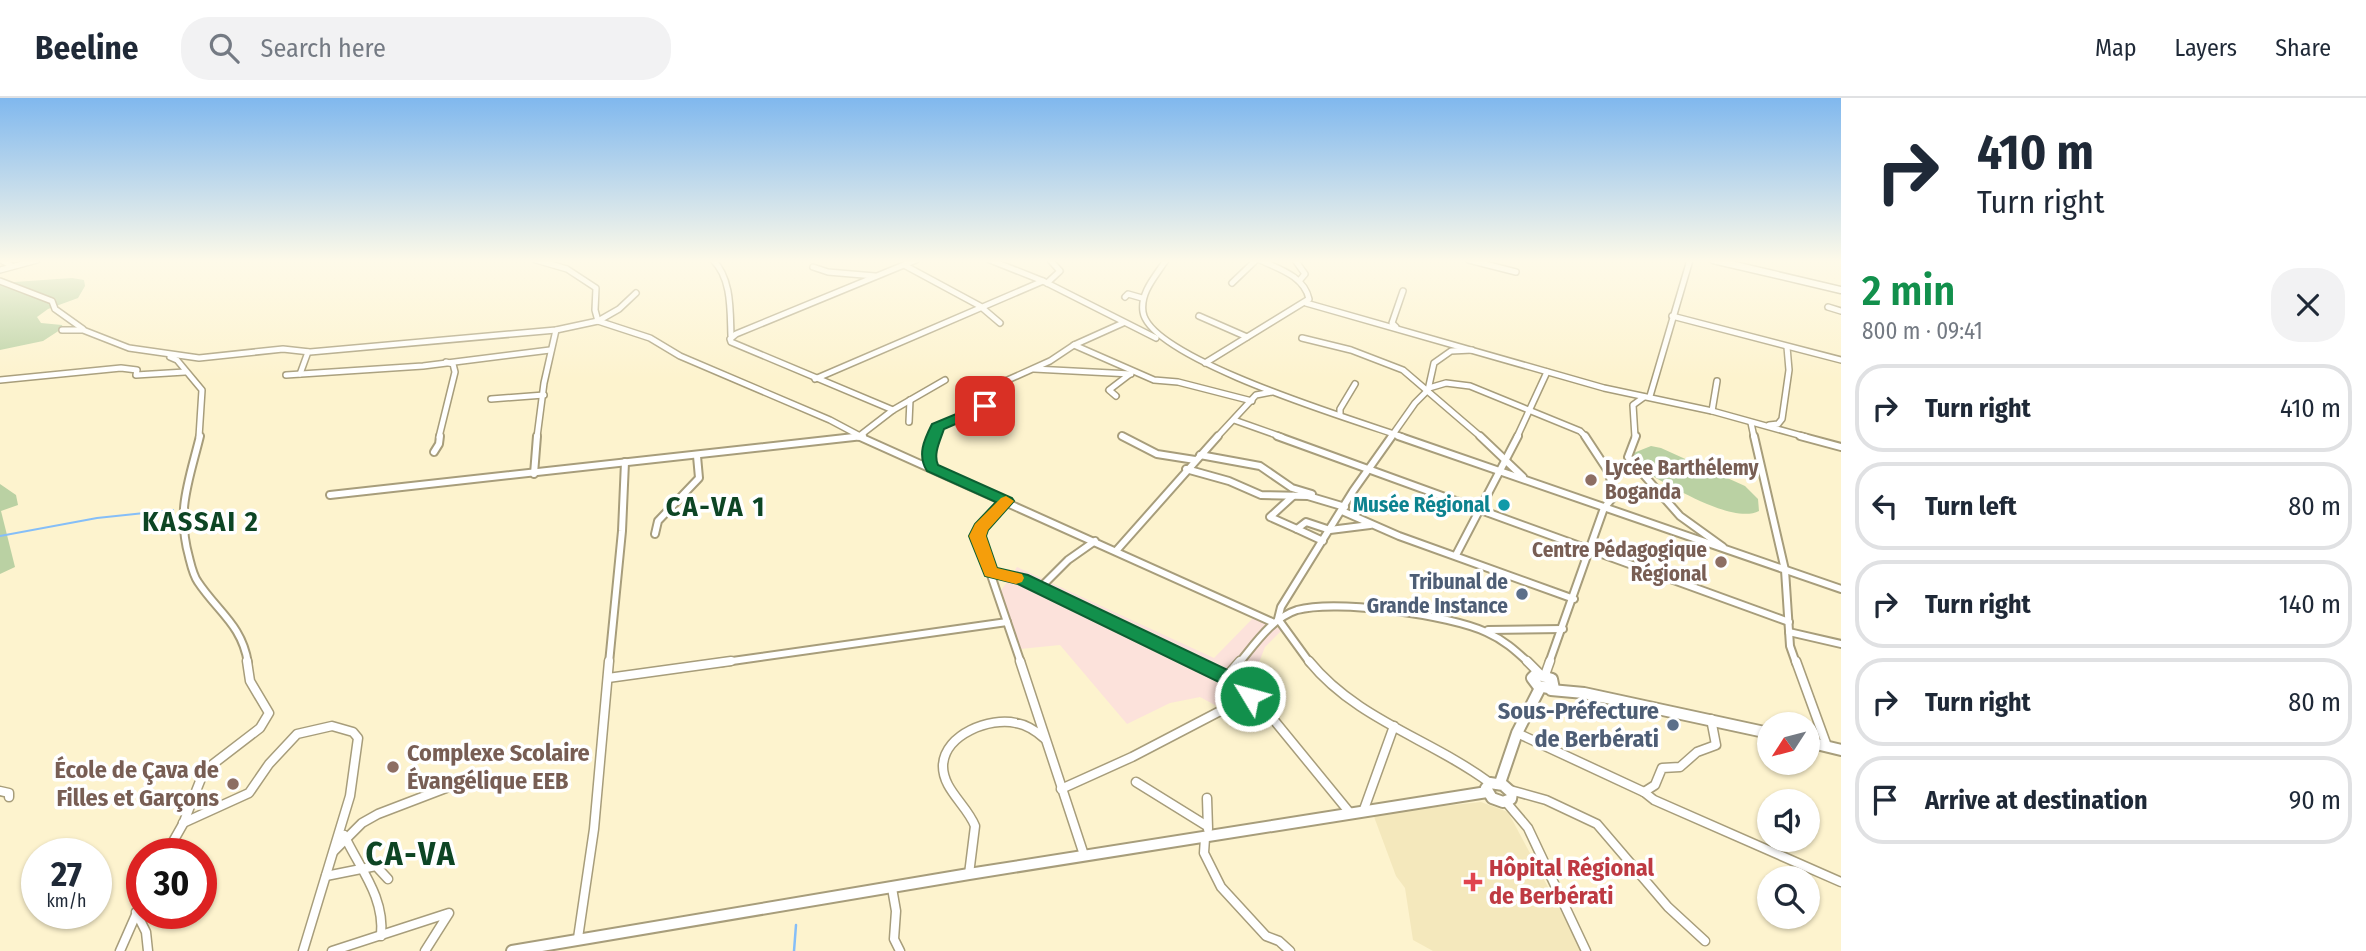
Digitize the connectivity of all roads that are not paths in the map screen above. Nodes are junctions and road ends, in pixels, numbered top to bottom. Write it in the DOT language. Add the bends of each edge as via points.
graph roads {
  1 [pos="49,300"];
  2 [pos="595,300"];
  3 [pos="629,300"];
  4 [pos="730,300"];
  5 [pos="818,300"];
  6 [pos="968,300"];
  7 [pos="996,300"];
  8 [pos="1079,300"];
  9 [pos="1142,300"];
  10 [pos="1307,300"];
  11 [pos="1400,300"];
  12 [pos="1677,300"];
  13 [pos="1306,303"];
  14 [pos="979,306"];
  15 [pos="1828,307"];
  16 [pos="1841,311"];
  17 [pos="1199,316"];
  18 [pos="1672,316"];
  19 [pos="598,321"];
  20 [pos="1000,323"];
  21 [pos="1123,323"];
  22 [pos="62,330"];
  23 [pos="83,330"];
  24 [pos="556,330"];
  25 [pos="1401,330"];
  26 [pos="731,336"];
  27 [pos="1247,337"];
  28 [pos="1302,338"];
  29 [pos="1168,343"];
  30 [pos="1074,345"];
  31 [pos="1787,347"];
  32 [pos="550,350"];
  33 [pos="1472,350"];
  34 [pos="308,352"];
  35 [pos="160,353"];
  36 [pos="1841,360"];
  37 [pos="446,362"];
  38 [pos="1205,363"];
  39 [pos="1032,369"];
  40 [pos="185,372"];
  41 [pos="1547,372"];
  42 [pos="1131,373"];
  43 [pos="299,374"];
  44 [pos="286,375"];
  45 [pos="815,379"];
  46 [pos="0,380"];
  47 [pos="945,380"];
  48 [pos="1717,381"];
  49 [pos="1249,384"];
  50 [pos="1355,384"];
  51 [pos="1429,389"];
  52 [pos="1272,392"];
  53 [pos="544,395"];
  54 [pos="1116,396"];
  55 [pos="1647,396"];
  56 [pos="1254,398"];
  57 [pos="491,399"];
  58 [pos="910,400"];
  59 [pos="1531,409"];
  60 [pos="893,411"];
  61 [pos="1712,411"];
  62 [pos="1340,414"];
  63 [pos="1234,420"];
  64 [pos="909,422"];
  65 [pos="1751,422"];
  66 [pos="1763,425"];
  67 [pos="1394,433"];
  68 [pos="1122,436"];
  69 [pos="861,437"];
  70 [pos="1841,447"];
  71 [pos="434,452"];
  72 [pos="697,456"];
  73 [pos="1198,458"];
  74 [pos="1182,461"];
  75 [pos="1504,461"];
  76 [pos="625,462"];
  77 [pos="932,468"];
  78 [pos="1187,468"];
  79 [pos="1369,469"];
  80 [pos="1499,471"];
  81 [pos="534,474"];
  82 [pos="1529,481"];
  83 [pos="330,495"];
  84 [pos="1293,496"];
  85 [pos="1328,500"];
  86 [pos="1006,501"];
  87 [pos="1604,508"];
  88 [pos="1343,509"];
  89 [pos="1480,509"];
  90 [pos="1372,524"];
  91 [pos="1297,529"];
  92 [pos="1330,530"];
  93 [pos="655,534"];
  94 [pos="1095,541"];
  95 [pos="1323,541"];
  96 [pos="1590,550"];
  97 [pos="1116,551"];
  98 [pos="1730,552"];
  99 [pos="1456,555"];
  100 [pos="1785,570"];
  101 [pos="991,572"];
  102 [pos="1040,588"];
  103 [pos="1841,589"];
  104 [pos="1574,599"];
  105 [pos="1275,621"];
  106 [pos="1007,622"];
  107 [pos="1789,622"];
  108 [pos="1563,629"];
  109 [pos="1483,630"];
  110 [pos="1789,632"];
  111 [pos="1841,644"];
  112 [pos="1226,677"];
  113 [pos="608,678"];
  114 [pos="1546,681"];
  115 [pos="1250,696"];
  116 [pos="1711,719"];
  117 [pos="1394,726"];
  118 [pos="1757,730"];
  119 [pos="1517,733"];
  120 [pos="1047,740"];
  121 [pos="1820,745"];
  122 [pos="1827,747"];
  123 [pos="1841,750"];
  124 [pos="1136,782"];
  125 [pos="1493,786"];
  126 [pos="446,788"];
  127 [pos="1061,789"];
  128 [pos="0,790"];
  129 [pos="1510,790"];
  130 [pos="1644,792"];
  131 [pos="9,797"];
  132 [pos="1207,798"];
  133 [pos="1507,802"];
  134 [pos="1363,811"];
  135 [pos="1350,813"];
  136 [pos="183,823"];
  137 [pos="341,826"];
  138 [pos="1208,834"];
  139 [pos="175,838"];
  140 [pos="345,838"];
  141 [pos="333,852"];
  142 [pos="1084,855"];
  143 [pos="363,868"];
  144 [pos="969,874"];
  145 [pos="326,876"];
  146 [pos="388,879"];
  147 [pos="1841,882"];
  148 [pos="892,888"];
  149 [pos="129,929"];
  150 [pos="144,929"];
  151 [pos="381,936"];
  152 [pos="578,938"];
  153 [pos="1705,942"];
  154 [pos="120,951"];
  155 [pos="148,951"];
  156 [pos="303,951"];
  157 [pos="332,951"];
  158 [pos="425,951"];
  159 [pos="512,951"];
  160 [pos="900,951"];
  161 [pos="1290,951"];
  162 [pos="1586,951"];
  1 -- 23 [label="street"];
  2 -- 19 [label="street"];
  3 -- 19 [label="street"];
  4 -- 26 [label="street"];
  5 -- 26 [label="street"];
  6 -- 14 [label="street"];
  7 -- 14 [label="street"];
  8 -- 21 [label="street"];
  9 -- 29 [label="street" via="1143,315"];
  10 -- 13 [label="street"];
  11 -- 25 [label="street" via="1392,323"];
  12 -- 18 [label="street"];
  13 -- 25 [label="street"];
  13 -- 27 [label="street"];
  14 -- 20 [label="street"];
  14 -- 45 [label="street"];
  15 -- 16 [label="street"];
  17 -- 27 [label="street"];
  18 -- 31 [label="street"];
  18 -- 55 [label="street"];
  19 -- 24 [label="street"];
  19 -- 69 [label="street" via="650,338 680,356"];
  21 -- 29 [label="street"];
  21 -- 30 [label="street"];
  22 -- 23 [label="street"];
  23 -- 35 [label="street" via="119,345"];
  24 -- 32 [label="street"];
  24 -- 34 [label="street"];
  25 -- 33 [label="street"];
  26 -- 45 [label="street" via="731,342"];
  27 -- 38 [label="street"];
  28 -- 51 [label="street" via="1391,365"];
  29 -- 38 [label="street"];
  30 -- 39 [label="street"];
  30 -- 42 [label="street"];
  31 -- 36 [label="street"];
  31 -- 66 [label="street" via="1790,369 1782,419 1778,424"];
  32 -- 37 [label="street"];
  32 -- 53 [label="street"];
  33 -- 41 [label="street"];
  33 -- 51 [label="street" via="1454,350 1439,357 1432,367"];
  34 -- 35 [label="street" via="283,349 216,358"];
  34 -- 43 [label="street"];
  35 -- 40 [label="street" via="177,360"];
  37 -- 43 [label="street"];
  37 -- 71 [label="street" via="453,364 455,372"];
  38 -- 49 [label="street"];
  39 -- 42 [label="street"];
  39 -- 77 [label="street" via="1002,383 997,397 985,406 937,427 929,449"];
  40 -- 46 [label="street" via="141,375 121,368"];
  40 -- 136 [label="street" via="202,390 203,402 201,430 184,492 182,529 196,580 242,636 250,681 270,713 248,737 208,766"];
  41 -- 55 [label="street"];
  41 -- 59 [label="street"];
  42 -- 54 [label="street" via="1109,390"];
  42 -- 56 [label="street"];
  43 -- 44 [label="street"];
  45 -- 60 [label="street"];
  47 -- 58 [label="street"];
  48 -- 61 [label="street"];
  49 -- 52 [label="street"];
  49 -- 56 [label="street"];
  50 -- 62 [label="street"];
  51 -- 59 [label="street" via="1438,384 1462,384"];
  51 -- 67 [label="street"];
  51 -- 75 [label="street"];
  52 -- 56 [label="street"];
  52 -- 62 [label="street"];
  53 -- 57 [label="street"];
  53 -- 81 [label="street"];
  55 -- 61 [label="street"];
  55 -- 98 [label="street" via="1633,405 1636,437 1628,457 1632,465 1680,516"];
  56 -- 63 [label="street"];
  58 -- 60 [label="street"];
  58 -- 64 [label="street"];
  59 -- 75 [label="street"];
  59 -- 87 [label="street" via="1585,435 1616,490"];
  60 -- 69 [label="street"];
  61 -- 65 [label="street"];
  62 -- 67 [label="street"];
  63 -- 73 [label="street"];
  63 -- 79 [label="street"];
  65 -- 66 [label="street"];
  65 -- 100 [label="street"];
  66 -- 70 [label="street"];
  67 -- 79 [label="street"];
  67 -- 80 [label="street"];
  68 -- 74 [label="street"];
  69 -- 72 [label="street"];
  69 -- 77 [label="street"];
  72 -- 76 [label="street"];
  72 -- 93 [label="street" via="698,478 658,521"];
  73 -- 74 [label="street"];
  73 -- 78 [label="street"];
  73 -- 85 [label="street" via="1260,466 1292,488"];
  74 -- 78 [label="street"];
  75 -- 80 [label="street"];
  75 -- 82 [label="street"];
  76 -- 81 [label="street"];
  76 -- 113 [label="street"];
  77 -- 86 [label="street"];
  78 -- 84 [label="street" via="1261,495"];
  78 -- 97 [label="street"];
  79 -- 88 [label="street"];
  79 -- 89 [label="street"];
  80 -- 82 [label="street"];
  80 -- 89 [label="street"];
  81 -- 83 [label="street"];
  82 -- 87 [label="street"];
  84 -- 85 [label="street"];
  84 -- 91 [label="street" via="1270,517"];
  85 -- 88 [label="street"];
  86 -- 94 [label="street"];
  86 -- 101 [label="street" via="978,536"];
  87 -- 96 [label="street"];
  87 -- 98 [label="street"];
  88 -- 90 [label="street"];
  88 -- 92 [label="street"];
  89 -- 96 [label="street"];
  89 -- 99 [label="street"];
  90 -- 92 [label="street"];
  90 -- 99 [label="street"];
  91 -- 92 [label="street" via="1306,522"];
  91 -- 95 [label="street"];
  92 -- 95 [label="street"];
  94 -- 97 [label="street"];
  94 -- 102 [label="street" via="1072,556"];
  95 -- 105 [label="street"];
  96 -- 104 [label="street"];
  96 -- 107 [label="street"];
  97 -- 105 [label="street"];
  98 -- 100 [label="street"];
  99 -- 104 [label="street"];
  100 -- 103 [label="street"];
  100 -- 107 [label="street"];
  101 -- 102 [label="street"];
  101 -- 106 [label="street"];
  102 -- 112 [label="street"];
  104 -- 108 [label="street"];
  105 -- 109 [label="street" via="1298,610 1341,606 1438,618"];
  105 -- 112 [label="street"];
  105 -- 117 [label="street" via="1339,693"];
  106 -- 113 [label="street"];
  106 -- 120 [label="street"];
  107 -- 110 [label="street"];
  108 -- 109 [label="street"];
  108 -- 114 [label="street"];
  109 -- 114 [label="street" via="1507,642"];
  110 -- 111 [label="street"];
  110 -- 122 [label="street"];
  112 -- 115 [label="street"];
  113 -- 152 [label="street" via="590,875"];
  114 -- 116 [label="main road"];
  114 -- 119 [label="main road"];
  115 -- 127 [label="street"];
  115 -- 135 [label="street"];
  116 -- 118 [label="main road"];
  116 -- 130 [label="street" via="1716,746 1697,752 1680,767 1662,768 1655,785"];
  117 -- 125 [label="street" via="1455,757"];
  117 -- 134 [label="street"];
  119 -- 125 [label="main road"];
  119 -- 130 [label="street"];
  120 -- 127 [label="street"];
  120 -- 144 [label="street" via="1022,723 998,722 958,738 946,751 943,768 948,784 970,815 976,833"];
  121 -- 122 [label="main road"];
  122 -- 123 [label="main road"];
  124 -- 138 [label="street"];
  125 -- 129 [label="main road"];
  125 -- 133 [label="main road" via="1495,800"];
  125 -- 134 [label="main road"];
  126 -- 140 [label="street" via="378,814"];
  127 -- 142 [label="street"];
  128 -- 131 [label="street"];
  129 -- 133 [label="main road"];
  129 -- 153 [label="street" via="1546,800 1597,824 1668,907"];
  130 -- 147 [label="street"];
  132 -- 138 [label="street"];
  133 -- 162 [label="street" via="1528,828"];
  134 -- 135 [label="main road"];
  135 -- 138 [label="main road"];
  136 -- 137 [label="street" via="249,793 297,734 332,726 358,738"];
  136 -- 139 [label="street"];
  137 -- 140 [label="street"];
  137 -- 141 [label="street"];
  138 -- 142 [label="main road"];
  138 -- 161 [label="street" via="1204,853 1221,887 1266,936"];
  140 -- 141 [label="street"];
  140 -- 143 [label="street"];
  141 -- 145 [label="street"];
  142 -- 144 [label="main road"];
  143 -- 145 [label="street"];
  143 -- 146 [label="street" via="376,866"];
  143 -- 151 [label="street" via="382,912"];
  144 -- 148 [label="main road"];
  145 -- 156 [label="street"];
  148 -- 152 [label="main road"];
  148 -- 160 [label="street" via="894,939"];
  149 -- 154 [label="street"];
  150 -- 155 [label="street"];
  151 -- 157 [label="street"];
  151 -- 158 [label="street" via="449,913"];
  152 -- 159 [label="main road"];
}
